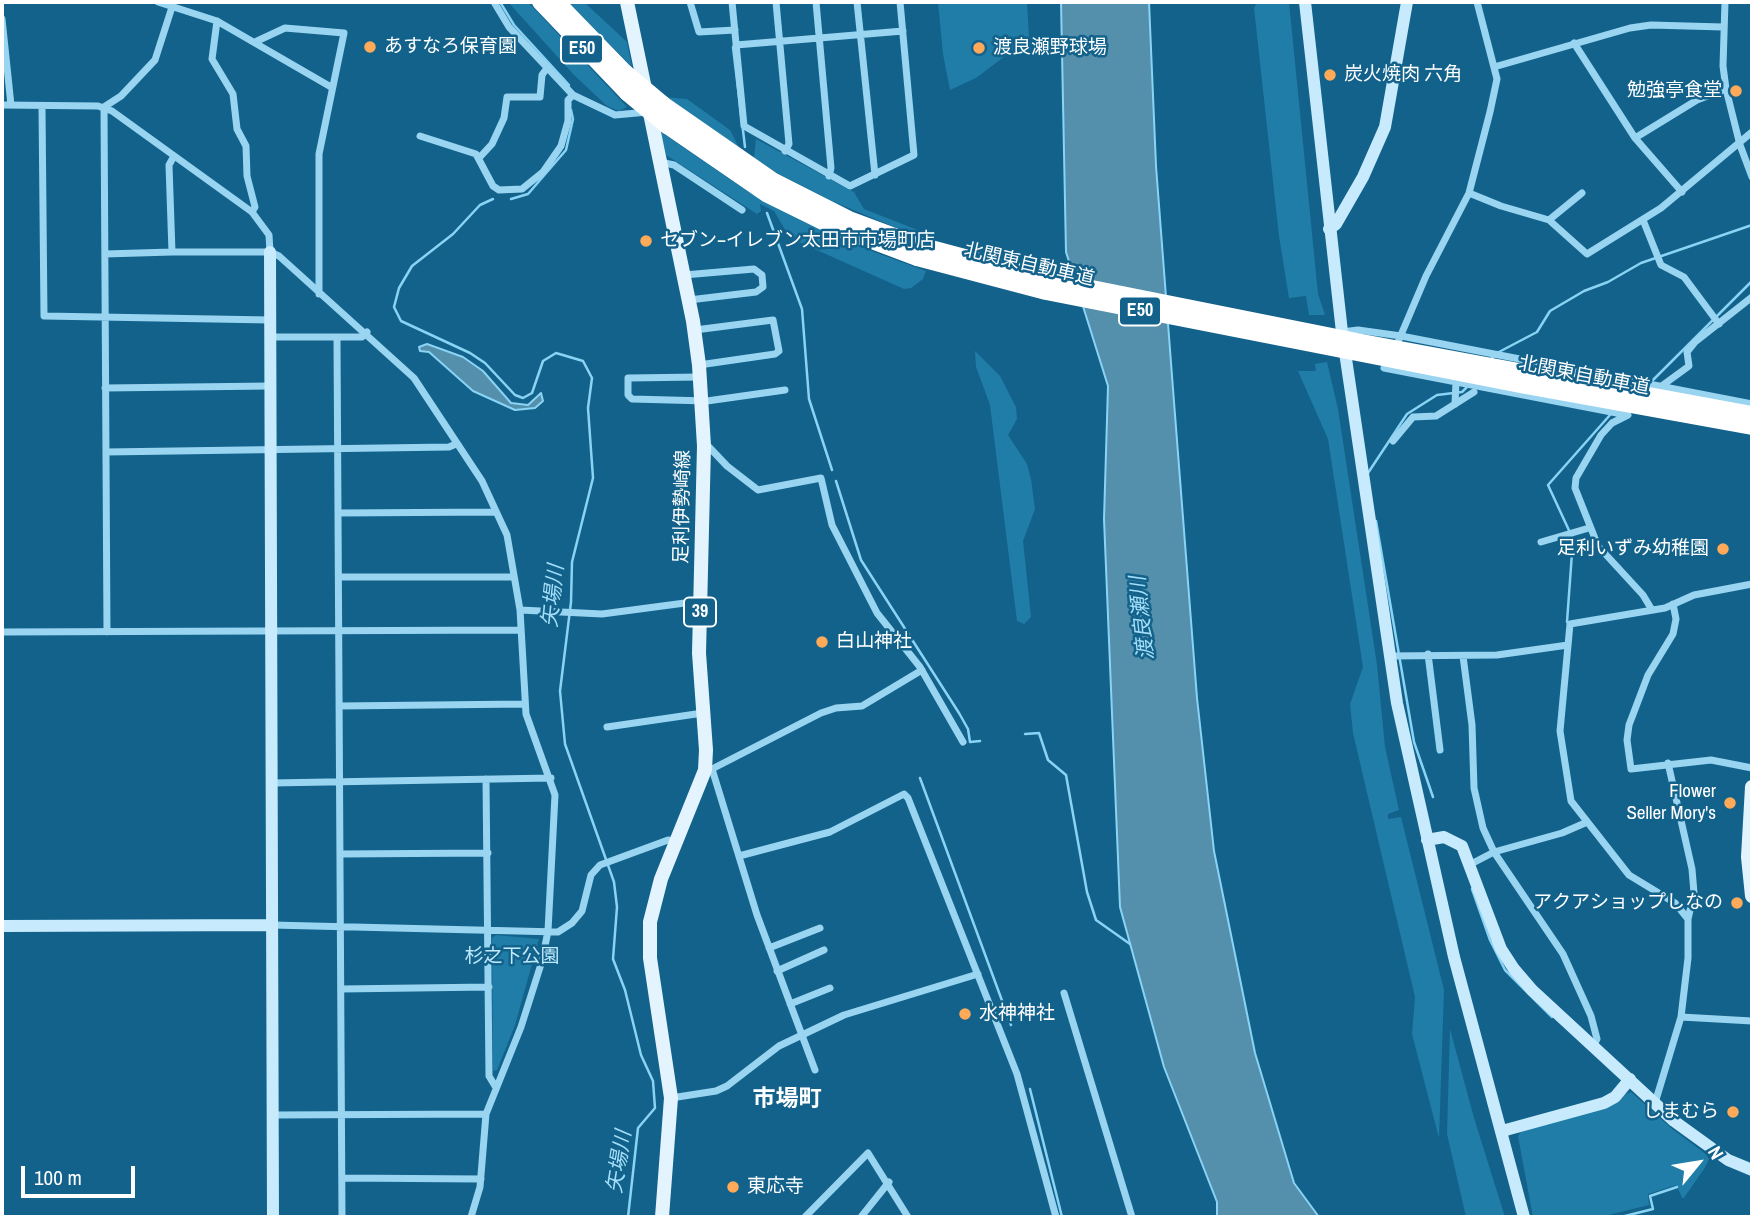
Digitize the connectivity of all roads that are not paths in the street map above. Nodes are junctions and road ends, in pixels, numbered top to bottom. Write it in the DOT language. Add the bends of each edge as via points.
graph roads {
  1 [pos="158,2"];
  2 [pos="494,2"];
  3 [pos="540,2"];
  4 [pos="557,2"];
  5 [pos="627,2"];
  6 [pos="690,2"];
  7 [pos="732,2"];
  8 [pos="776,2"];
  9 [pos="816,2"];
  10 [pos="857,2"];
  11 [pos="900,2"];
  12 [pos="1305,2"];
  13 [pos="1407,2"];
  14 [pos="1477,2"];
  15 [pos="1726,2"];
  16 [pos="173,4"];
  17 [pos="2,19"];
  18 [pos="217,20"];
  19 [pos="1723,27"];
  20 [pos="735,30"];
  21 [pos="903,31"];
  22 [pos="860,34"];
  23 [pos="819,38"];
  24 [pos="779,41"];
  25 [pos="255,42"];
  26 [pos="1574,43"];
  27 [pos="736,45"];
  28 [pos="1494,66"];
  29 [pos="547,68"];
  30 [pos="331,87"];
  31 [pos="1726,89"];
  32 [pos="573,95"];
  33 [pos="2,105"];
  34 [pos="11,105"];
  35 [pos="42,107"];
  36 [pos="104,107"];
  37 [pos="656,108"];
  38 [pos="1752,132"];
  39 [pos="420,136"];
  40 [pos="1635,138"];
  41 [pos="1740,145"];
  42 [pos="785,151"];
  43 [pos="174,156"];
  44 [pos="480,156"];
  45 [pos="660,162"];
  46 [pos="875,175"];
  47 [pos="829,176"];
  48 [pos="1752,177"];
  49 [pos="1682,192"];
  50 [pos="1469,193"];
  51 [pos="1582,193"];
  52 [pos="741,210"];
  53 [pos="252,212"];
  54 [pos="1549,220"];
  55 [pos="1643,220"];
  56 [pos="1329,229"];
  57 [pos="917,251"];
  58 [pos="172,252"];
  59 [pos="270,252"];
  60 [pos="105,254"];
  61 [pos="683,275"];
  62 [pos="319,294"];
  63 [pos="1752,297"];
  64 [pos="688,300"];
  65 [pos="105,319"];
  66 [pos="270,320"];
  67 [pos="1719,324"];
  68 [pos="694,330"];
  69 [pos="1342,331"];
  70 [pos="367,332"];
  71 [pos="1401,336"];
  72 [pos="270,337"];
  73 [pos="337,338"];
  74 [pos="700,371"];
  75 [pos="1456,382"];
  76 [pos="270,386"];
  77 [pos="105,388"];
  78 [pos="1658,388"];
  79 [pos="785,390"];
  80 [pos="1474,392"];
  81 [pos="702,400"];
  82 [pos="1455,404"];
  83 [pos="1752,404"];
  84 [pos="1752,414"];
  85 [pos="1627,415"];
  86 [pos="1752,427"];
  87 [pos="1393,441"];
  88 [pos="456,444"];
  89 [pos="704,446"];
  90 [pos="271,447"];
  91 [pos="338,448"];
  92 [pos="106,452"];
  93 [pos="496,512"];
  94 [pos="338,513"];
  95 [pos="1589,528"];
  96 [pos="1541,541"];
  97 [pos="339,577"];
  98 [pos="514,578"];
  99 [pos="1752,584"];
  100 [pos="700,601"];
  101 [pos="1673,604"];
  102 [pos="520,610"];
  103 [pos="1652,610"];
  104 [pos="271,631"];
  105 [pos="339,631"];
  106 [pos="521,631"];
  107 [pos="2,632"];
  108 [pos="107,632"];
  109 [pos="1567,645"];
  110 [pos="1428,654"];
  111 [pos="1390,656"];
  112 [pos="1463,656"];
  113 [pos="922,670"];
  114 [pos="525,704"];
  115 [pos="340,706"];
  116 [pos="703,713"];
  117 [pos="607,727"];
  118 [pos="962,742"];
  119 [pos="1440,750"];
  120 [pos="1668,763"];
  121 [pos="1752,768"];
  122 [pos="708,770"];
  123 [pos="551,778"];
  124 [pos="486,779"];
  125 [pos="340,782"];
  126 [pos="272,783"];
  127 [pos="1752,787"];
  128 [pos="1585,823"];
  129 [pos="1427,840"];
  130 [pos="674,841"];
  131 [pos="1494,852"];
  132 [pos="488,853"];
  133 [pos="340,854"];
  134 [pos="739,856"];
  135 [pos="1471,864"];
  136 [pos="1752,896"];
  137 [pos="1688,919"];
  138 [pos="272,925"];
  139 [pos="2,926"];
  140 [pos="341,926"];
  141 [pos="820,928"];
  142 [pos="489,930"];
  143 [pos="548,931"];
  144 [pos="769,948"];
  145 [pos="824,950"];
  146 [pos="777,971"];
  147 [pos="978,974"];
  148 [pos="489,988"];
  149 [pos="830,988"];
  150 [pos="341,989"];
  151 [pos="1063,993"];
  152 [pos="790,1003"];
  153 [pos="1681,1017"];
  154 [pos="1752,1021"];
  155 [pos="802,1034"];
  156 [pos="1594,1045"];
  157 [pos="815,1070"];
  158 [pos="1630,1079"];
  159 [pos="495,1086"];
  160 [pos="671,1098"];
  161 [pos="1655,1103"];
  162 [pos="486,1114"];
  163 [pos="273,1115"];
  164 [pos="342,1115"];
  165 [pos="1502,1131"];
  166 [pos="1752,1170"];
  167 [pos="342,1178"];
  168 [pos="481,1179"];
  169 [pos="888,1182"];
  170 [pos="273,1217"];
  171 [pos="342,1217"];
  172 [pos="471,1217"];
  173 [pos="662,1217"];
  174 [pos="805,1217"];
  175 [pos="861,1217"];
  176 [pos="908,1217"];
  177 [pos="1056,1217"];
  178 [pos="1132,1217"];
  179 [pos="1524,1217"];
  1 -- 16 [label="street"];
  2 -- 29 [label="street" via="509,27"];
  3 -- 57 [label="highway, 北関東自動車道 / E50, bridge" via="627,93 718,164 827,224"];
  4 -- 37 [label="highway, 北関東自動車道 / E50, bridge"];
  5 -- 37 [label="main road, 足利伊勢崎線 / 39"];
  6 -- 20 [label="street" via="699,32"];
  7 -- 20 [label="street"];
  8 -- 24 [label="street"];
  9 -- 23 [label="street"];
  10 -- 22 [label="street"];
  11 -- 21 [label="street"];
  12 -- 56 [label="street"];
  13 -- 56 [label="street" via="1381,140 1340,218"];
  14 -- 28 [label="street"];
  15 -- 19 [label="street"];
  16 -- 18 [label="street"];
  16 -- 36 [label="street" via="155,60"];
  17 -- 34 [label="street"];
  18 -- 25 [label="street"];
  18 -- 53 [label="street" via="212,59 233,94 237,129 246,146"];
  19 -- 26 [label="street" via="1651,25"];
  19 -- 31 [label="street"];
  20 -- 27 [label="street"];
  21 -- 22 [label="street"];
  21 -- 46 [label="street" via="914,155"];
  22 -- 23 [label="street"];
  22 -- 46 [label="street"];
  23 -- 24 [label="street"];
  23 -- 47 [label="street"];
  24 -- 27 [label="street"];
  24 -- 42 [label="street" via="789,144"];
  25 -- 30 [label="street"];
  25 -- 30 [label="street" via="285,28 344,33"];
  26 -- 28 [label="street"];
  26 -- 40 [label="street"];
  27 -- 42 [label="street" via="744,126"];
  28 -- 50 [label="street" via="1497,79"];
  29 -- 32 [label="street"];
  29 -- 44 [label="street" via="540,97 507,97 504,118 492,144"];
  30 -- 62 [label="street" via="317,186"];
  31 -- 40 [label="street" via="1697,100"];
  31 -- 41 [label="street"];
  32 -- 37 [label="street" via="615,115"];
  32 -- 44 [label="street" via="568,100 561,146 528,187 515,191 495,188"];
  33 -- 34 [label="street"];
  34 -- 35 [label="street"];
  35 -- 36 [label="street"];
  35 -- 65 [label="street" via="43,313 49,318"];
  36 -- 43 [label="street"];
  36 -- 60 [label="street"];
  37 -- 45 [label="main road, 足利伊勢崎線 / 39"];
  37 -- 57 [label="highway, 北関東自動車道 / E50" via="774,181"];
  38 -- 41 [label="street"];
  39 -- 44 [label="street"];
  40 -- 49 [label="street"];
  41 -- 48 [label="street"];
  41 -- 49 [label="street"];
  42 -- 47 [label="street"];
  43 -- 53 [label="street"];
  43 -- 58 [label="street" via="169,165"];
  45 -- 52 [label="street" via="674,165"];
  45 -- 61 [label="main road, 足利伊勢崎線 / 39"];
  46 -- 47 [label="street" via="850,186"];
  49 -- 55 [label="street"];
  50 -- 54 [label="street"];
  50 -- 71 [label="street"];
  51 -- 54 [label="street"];
  53 -- 59 [label="street" via="269,235"];
  54 -- 55 [label="street" via="1587,254"];
  55 -- 67 [label="street" via="1661,265 1684,276"];
  56 -- 69 [label="street"];
  57 -- 84 [label="highway, 北関東自動車道 / E50, bridge" via="1402,350"];
  57 -- 86 [label="highway, 北関東自動車道 / E50, bridge" via="1046,292"];
  58 -- 59 [label="street"];
  58 -- 60 [label="street"];
  59 -- 62 [label="street"];
  59 -- 66 [label="street"];
  60 -- 65 [label="street"];
  61 -- 64 [label="main road, 足利伊勢崎線 / 39"];
  61 -- 64 [label="street" via="754,269 762,275 763,287 756,292"];
  62 -- 70 [label="street"];
  63 -- 67 [label="street"];
  64 -- 68 [label="main road, 足利伊勢崎線 / 39"];
  65 -- 66 [label="street"];
  65 -- 77 [label="street"];
  66 -- 72 [label="street"];
  67 -- 78 [label="street" via="1687,352 1689,366"];
  68 -- 74 [label="main road, 足利伊勢崎線 / 39"];
  68 -- 74 [label="street" via="775,323 779,351 775,354"];
  69 -- 71 [label="street"];
  69 -- 111 [label="street"];
  70 -- 73 [label="street" via="362,337"];
  70 -- 88 [label="street" via="422,388"];
  71 -- 75 [label="street" via="1384,368"];
  71 -- 78 [label="street"];
  72 -- 73 [label="street"];
  72 -- 76 [label="street"];
  73 -- 91 [label="street"];
  74 -- 81 [label="main road, 足利伊勢崎線 / 39"];
  74 -- 81 [label="street" via="628,379 628,395 632,399"];
  75 -- 82 [label="street"];
  75 -- 85 [label="street"];
  76 -- 77 [label="street"];
  76 -- 90 [label="street"];
  77 -- 92 [label="street"];
  78 -- 83 [label="street"];
  78 -- 85 [label="street"];
  79 -- 81 [label="street"];
  80 -- 82 [label="street"];
  81 -- 89 [label="main road, 足利伊勢崎線 / 39"];
  82 -- 87 [label="street" via="1433,417 1413,417"];
  85 -- 95 [label="street" via="1607,428 1574,482"];
  88 -- 91 [label="street"];
  88 -- 93 [label="street" via="482,481"];
  89 -- 100 [label="main road, 足利伊勢崎線 / 39"];
  89 -- 113 [label="street" via="758,491 821,478 832,525 862,585 877,613"];
  90 -- 91 [label="street"];
  90 -- 92 [label="street"];
  90 -- 104 [label="street"];
  91 -- 94 [label="street"];
  92 -- 108 [label="street"];
  93 -- 94 [label="street"];
  93 -- 98 [label="street" via="507,535"];
  94 -- 97 [label="street"];
  95 -- 96 [label="street"];
  95 -- 103 [label="street" via="1598,546"];
  97 -- 98 [label="street"];
  97 -- 105 [label="street"];
  98 -- 102 [label="street"];
  99 -- 101 [label="street" via="1694,595"];
  100 -- 102 [label="street" via="602,614"];
  100 -- 116 [label="main road, 足利伊勢崎線 / 39"];
  101 -- 103 [label="street"];
  101 -- 120 [label="street" via="1675,628 1643,688 1627,740 1631,769"];
  102 -- 106 [label="street"];
  103 -- 109 [label="street" via="1570,624"];
  104 -- 105 [label="street"];
  104 -- 108 [label="street"];
  104 -- 126 [label="street"];
  105 -- 106 [label="street"];
  105 -- 115 [label="street"];
  106 -- 114 [label="street"];
  107 -- 108 [label="street"];
  109 -- 112 [label="street"];
  109 -- 128 [label="street" via="1561,752 1571,801"];
  110 -- 111 [label="street"];
  110 -- 112 [label="street"];
  110 -- 119 [label="street"];
  111 -- 129 [label="street"];
  112 -- 131 [label="street" via="1474,788"];
  113 -- 118 [label="street"];
  113 -- 122 [label="street" via="862,706 821,713"];
  114 -- 115 [label="street"];
  114 -- 123 [label="street"];
  115 -- 125 [label="street"];
  116 -- 117 [label="street"];
  116 -- 122 [label="main road, 足利伊勢崎線 / 39"];
  120 -- 121 [label="street" via="1711,761"];
  120 -- 137 [label="street" via="1692,869 1694,893"];
  122 -- 130 [label="main road, 足利伊勢崎線 / 39"];
  122 -- 134 [label="street"];
  123 -- 124 [label="street"];
  123 -- 143 [label="street" via="555,795"];
  124 -- 125 [label="street"];
  124 -- 132 [label="street"];
  125 -- 126 [label="street"];
  125 -- 133 [label="street"];
  126 -- 138 [label="street"];
  127 -- 136 [label="main road" via="1748,857"];
  128 -- 131 [label="street"];
  128 -- 137 [label="street" via="1629,875 1675,903"];
  129 -- 135 [label="street" via="1454,839"];
  129 -- 165 [label="street"];
  130 -- 143 [label="street" via="603,863 591,875 576,919 565,929"];
  130 -- 160 [label="main road, 足利伊勢崎線 / 39" via="656,892 649,937"];
  131 -- 135 [label="street"];
  131 -- 156 [label="street" via="1569,966 1591,1016 1597,1039"];
  132 -- 133 [label="street"];
  132 -- 142 [label="street"];
  133 -- 140 [label="street"];
  134 -- 144 [label="street"];
  134 -- 147 [label="street" via="830,832 904,794"];
  135 -- 156 [label="street" via="1496,937 1514,969"];
  137 -- 153 [label="street"];
  138 -- 139 [label="street"];
  138 -- 140 [label="street"];
  138 -- 163 [label="street"];
  140 -- 142 [label="street"];
  140 -- 150 [label="street"];
  141 -- 144 [label="street"];
  142 -- 143 [label="street"];
  142 -- 148 [label="street"];
  143 -- 159 [label="street" via="525,1014"];
  144 -- 146 [label="street"];
  145 -- 146 [label="street"];
  146 -- 152 [label="street"];
  147 -- 155 [label="street" via="868,1005"];
  147 -- 177 [label="street" via="1017,1074"];
  148 -- 150 [label="street"];
  148 -- 159 [label="street" via="489,1076"];
  149 -- 152 [label="street"];
  150 -- 164 [label="street"];
  151 -- 178 [label="street"];
  152 -- 155 [label="street"];
  153 -- 154 [label="street"];
  153 -- 161 [label="street"];
  155 -- 157 [label="street"];
  155 -- 160 [label="street" via="727,1086"];
  156 -- 158 [label="street"];
  158 -- 161 [label="street"];
  158 -- 165 [label="street" via="1604,1103"];
  159 -- 162 [label="street"];
  160 -- 173 [label="main road, 足利伊勢崎線 / 39"];
  161 -- 166 [label="street" via="1728,1160"];
  162 -- 164 [label="street"];
  162 -- 168 [label="street"];
  163 -- 164 [label="street"];
  163 -- 170 [label="street"];
  164 -- 167 [label="street"];
  165 -- 179 [label="street"];
  167 -- 168 [label="street"];
  167 -- 171 [label="street"];
  168 -- 172 [label="street"];
  169 -- 174 [label="street" via="868,1153"];
  169 -- 175 [label="street"];
  169 -- 176 [label="street"];
}
